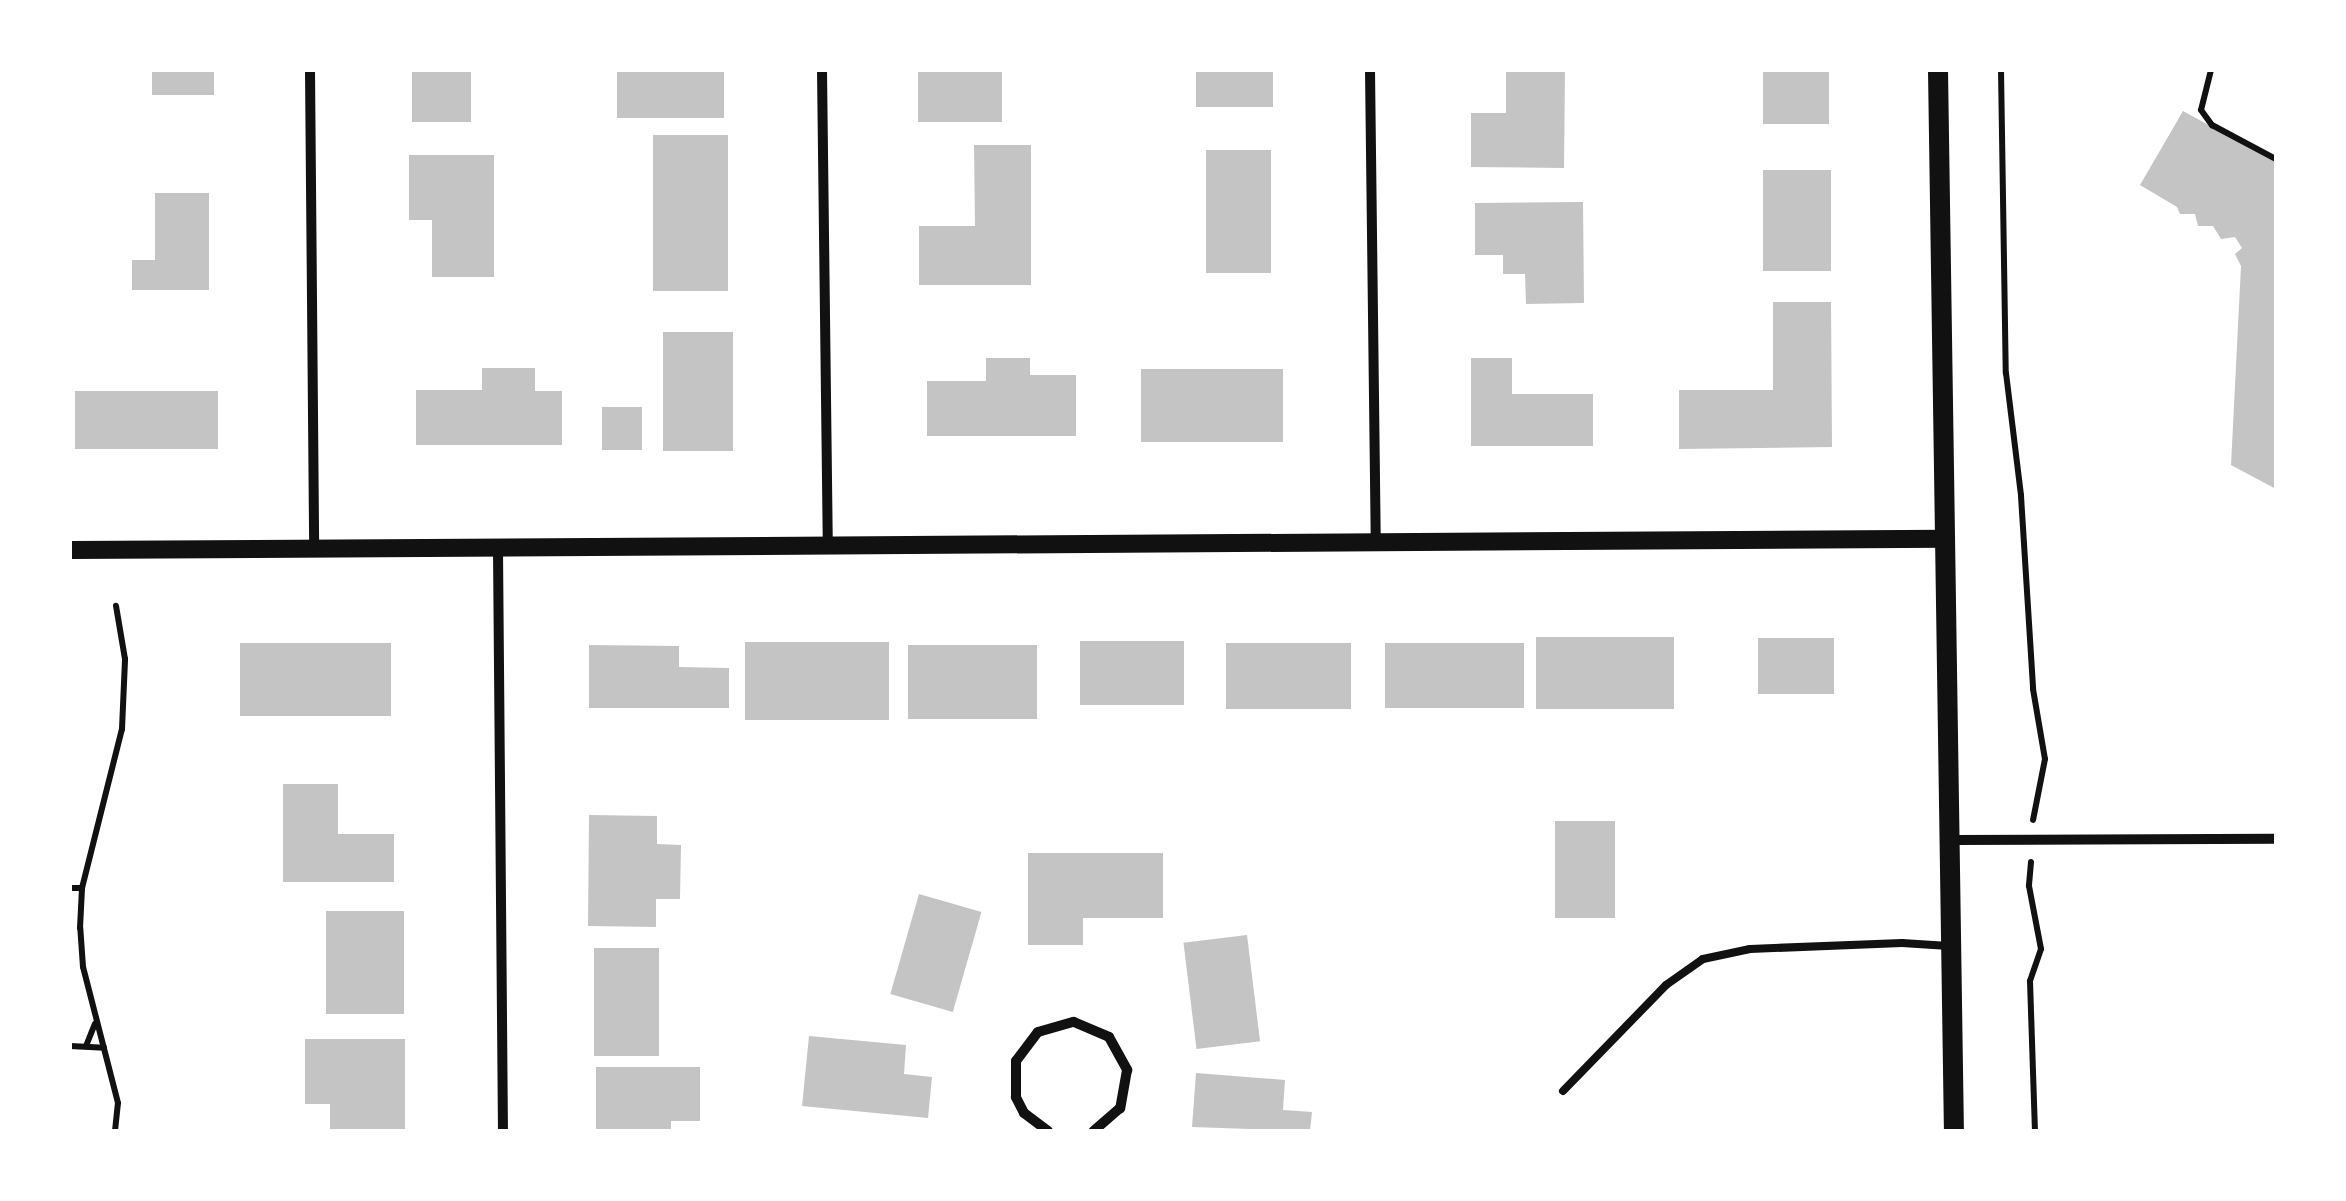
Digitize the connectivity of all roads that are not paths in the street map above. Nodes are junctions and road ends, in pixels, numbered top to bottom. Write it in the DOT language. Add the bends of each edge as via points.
graph roads {
  1 [pos="310,70"];
  2 [pos="822,70"];
  3 [pos="1370,70"];
  4 [pos="1938,70"];
  5 [pos="1944,540"];
  6 [pos="1376,545"];
  7 [pos="828,547"];
  8 [pos="314,549"];
  9 [pos="70,550"];
  10 [pos="498,550"];
  11 [pos="2276,839"];
  12 [pos="1953,840"];
  13 [pos="1953,946"];
  14 [pos="1563,1091"];
  15 [pos="503,1131"];
  16 [pos="1048,1131"];
  17 [pos="1094,1131"];
  18 [pos="1954,1131"];
  1 -- 8 [label="street"];
  2 -- 7 [label="street"];
  3 -- 6 [label="street"];
  4 -- 5 [label="main road"];
  5 -- 6 [label="street"];
  5 -- 12 [label="main road"];
  6 -- 7 [label="street"];
  7 -- 10 [label="street"];
  8 -- 9 [label="street"];
  8 -- 10 [label="street"];
  10 -- 15 [label="street"];
  11 -- 12 [label="street"];
  12 -- 13 [label="main road"];
  13 -- 14 [label="lane" via="1750,948 1703,959 1666,985"];
  13 -- 18 [label="main road"];
  16 -- 17 [label="street" via="1024,1114 1016,1097 1016,1061 1038,1032 1074,1022 1109,1037 1127,1070 1120,1108"];
}
